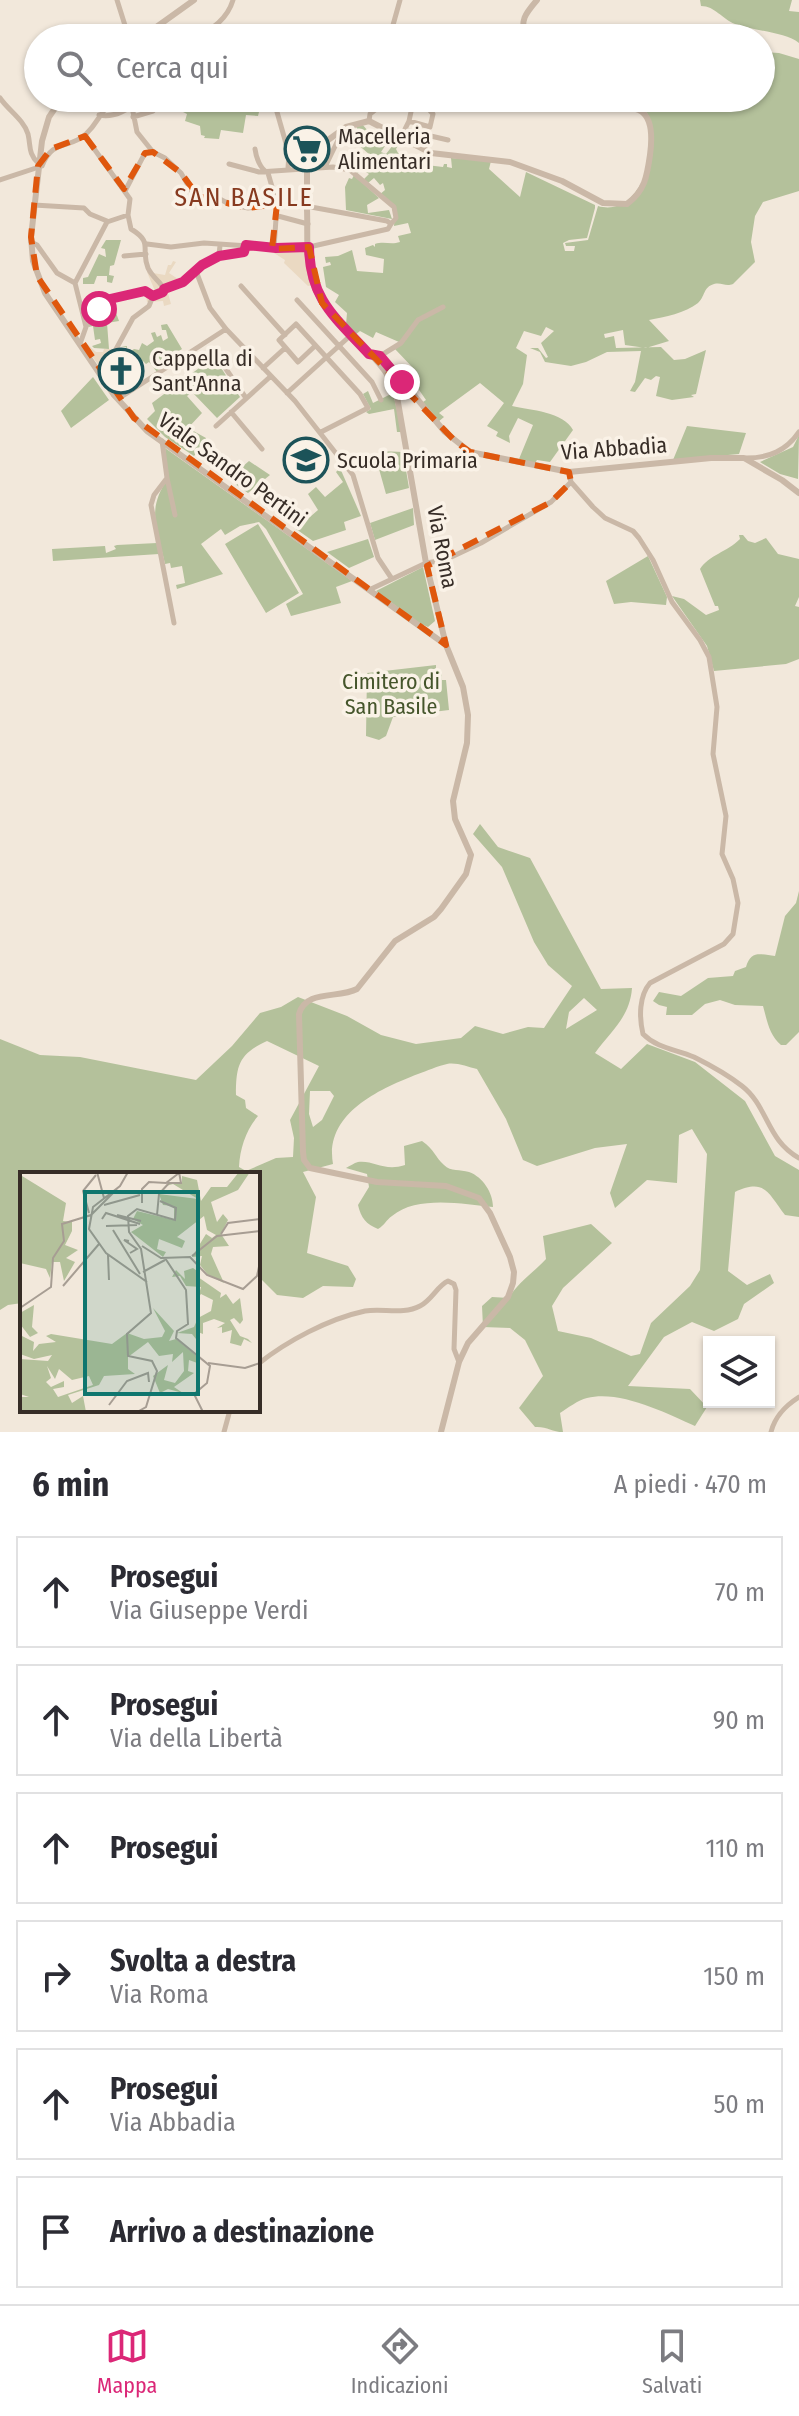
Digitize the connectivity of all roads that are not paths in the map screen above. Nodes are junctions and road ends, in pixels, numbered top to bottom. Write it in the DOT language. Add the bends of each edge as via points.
graph roads {
  1 [pos="117,0"];
  2 [pos="194,0"];
  3 [pos="233,0"];
  4 [pos="400,0"];
  5 [pos="537,0"];
  6 [pos="125,24"];
  7 [pos="161,24"];
  8 [pos="219,24"];
  9 [pos="393,24"];
  10 [pos="523,24"];
  11 [pos="0,98"];
  12 [pos="53,112"];
  13 [pos="101,112"];
  14 [pos="119,112"];
  15 [pos="132,112"];
  16 [pos="150,112"];
  17 [pos="277,112"];
  18 [pos="371,112"];
  19 [pos="412,112"];
  20 [pos="431,112"];
  21 [pos="643,112"];
  22 [pos="99,115"];
  23 [pos="133,117"];
  24 [pos="369,121"];
  25 [pos="409,121"];
  26 [pos="340,130"];
  27 [pos="403,134"];
  28 [pos="85,136"];
  29 [pos="448,140"];
  30 [pos="255,149"];
  31 [pos="149,153"];
  32 [pos="229,164"];
  33 [pos="38,165"];
  34 [pos="325,167"];
  35 [pos="288,168"];
  36 [pos="307,170"];
  37 [pos="268,173"];
  38 [pos="0,180"];
  39 [pos="125,191"];
  40 [pos="277,204"];
  41 [pos="34,205"];
  42 [pos="306,206"];
  43 [pos="128,215"];
  44 [pos="278,216"];
  45 [pos="107,221"];
  46 [pos="308,224"];
  47 [pos="391,224"];
  48 [pos="31,242"];
  49 [pos="147,244"];
  50 [pos="220,245"];
  51 [pos="246,245"];
  52 [pos="309,247"];
  53 [pos="274,248"];
  54 [pos="146,254"];
  55 [pos="124,256"];
  56 [pos="219,256"];
  57 [pos="196,271"];
  58 [pos="75,283"];
  59 [pos="241,286"];
  60 [pos="164,289"];
  61 [pos="152,300"];
  62 [pos="297,300"];
  63 [pos="443,307"];
  64 [pos="86,327"];
  65 [pos="226,329"];
  66 [pos="285,335"];
  67 [pos="351,335"];
  68 [pos="80,344"];
  69 [pos="315,346"];
  70 [pos="338,346"];
  71 [pos="285,348"];
  72 [pos="369,354"];
  73 [pos="217,356"];
  74 [pos="380,356"];
  75 [pos="326,357"];
  76 [pos="263,368"];
  77 [pos="271,376"];
  78 [pos="287,393"];
  79 [pos="116,397"];
  80 [pos="246,398"];
  81 [pos="381,400"];
  82 [pos="231,412"];
  83 [pos="216,426"];
  84 [pos="321,432"];
  85 [pos="799,432"];
  86 [pos="162,441"];
  87 [pos="262,449"];
  88 [pos="744,458"];
  89 [pos="569,472"];
  90 [pos="167,478"];
  91 [pos="571,482"];
  92 [pos="799,493"];
  93 [pos="175,515"];
  94 [pos="426,563"];
  95 [pos="392,579"];
  96 [pos="371,589"];
  97 [pos="174,623"];
  98 [pos="446,645"];
  99 [pos="799,1158"];
  100 [pos="459,1362"];
  101 [pos="260,1363"];
  102 [pos="799,1397"];
  103 [pos="229,1412"];
  104 [pos="224,1432"];
  105 [pos="441,1432"];
  106 [pos="771,1432"];
  1 -- 6 [label="street"];
  2 -- 7 [label="street"];
  3 -- 8 [label="street"];
  4 -- 9 [label="street"];
  5 -- 10 [label="street"];
  11 -- 33 [label="street" via="25,126"];
  12 -- 33 [label="street, Viale Sandro Pertini"];
  13 -- 22 [label="street"];
  14 -- 22 [label="street"];
  15 -- 23 [label="street"];
  16 -- 23 [label="street"];
  17 -- 35 [label="street"];
  18 -- 24 [label="street"];
  19 -- 25 [label="street"];
  20 -- 25 [label="street" via="430,127"];
  21 -- 27 [label="street" via="652,139 647,173 643,189 627,204 603,203 510,162 431,153"];
  22 -- 28 [label="street"];
  23 -- 31 [label="street"];
  24 -- 26 [label="street"];
  24 -- 27 [label="street"];
  25 -- 27 [label="street"];
  26 -- 34 [label="street"];
  26 -- 36 [label="street" via="313,151"];
  27 -- 29 [label="street"];
  28 -- 33 [label="street" via="51,149"];
  28 -- 39 [label="street"];
  30 -- 37 [label="street"];
  31 -- 39 [label="street"];
  31 -- 40 [label="street" via="165,158 198,196 248,208"];
  32 -- 37 [label="street"];
  33 -- 38 [label="street"];
  33 -- 41 [label="street, Viale Sandro Pertini"];
  34 -- 36 [label="street"];
  34 -- 47 [label="street" via="350,170 394,207"];
  35 -- 36 [label="street"];
  35 -- 37 [label="street"];
  36 -- 42 [label="street, Via Roma"];
  37 -- 40 [label="street"];
  39 -- 43 [label="street"];
  40 -- 42 [label="street"];
  40 -- 44 [label="street"];
  41 -- 45 [label="street" via="84,208"];
  41 -- 48 [label="street, Viale Sandro Pertini"];
  42 -- 46 [label="street, Via Roma"];
  42 -- 47 [label="street"];
  43 -- 45 [label="street"];
  43 -- 49 [label="street" via="131,229"];
  44 -- 46 [label="street"];
  44 -- 53 [label="street"];
  45 -- 58 [label="street"];
  46 -- 52 [label="street, Via Roma"];
  47 -- 52 [label="street" via="388,229"];
  48 -- 58 [label="street" via="57,273"];
  48 -- 68 [label="street, Viale Sandro Pertini" via="45,293"];
  49 -- 50 [label="street"];
  49 -- 54 [label="street"];
  50 -- 51 [label="street"];
  50 -- 56 [label="street"];
  51 -- 53 [label="street"];
  51 -- 56 [label="street" via="244,252"];
  52 -- 53 [label="street"];
  52 -- 67 [label="street, Via Roma" via="309,268 319,297"];
  54 -- 55 [label="street"];
  54 -- 60 [label="street" via="150,272"];
  56 -- 57 [label="street"];
  57 -- 60 [label="street"];
  57 -- 65 [label="street" via="210,308"];
  58 -- 64 [label="street"];
  59 -- 66 [label="street"];
  60 -- 61 [label="street"];
  61 -- 64 [label="street" via="145,291 110,299"];
  61 -- 79 [label="street" via="133,318 109,362"];
  62 -- 70 [label="street"];
  63 -- 74 [label="street" via="418,320 401,343"];
  64 -- 68 [label="street"];
  65 -- 76 [label="street"];
  65 -- 79 [label="street"];
  66 -- 69 [label="street" via="296,324"];
  66 -- 71 [label="street" via="279,340"];
  67 -- 70 [label="street"];
  67 -- 72 [label="street, Via Roma"];
  68 -- 79 [label="street, Viale Sandro Pertini"];
  69 -- 71 [label="street" via="298,362"];
  69 -- 75 [label="street"];
  70 -- 75 [label="street"];
  70 -- 81 [label="street" via="372,382"];
  71 -- 76 [label="street"];
  72 -- 74 [label="street"];
  72 -- 94 [label="street, Via Roma" via="396,391"];
  73 -- 80 [label="street"];
  74 -- 89 [label="street, Via Abbadia" via="465,449"];
  75 -- 78 [label="street"];
  75 -- 84 [label="street" via="368,408"];
  76 -- 77 [label="street"];
  77 -- 78 [label="street"];
  77 -- 80 [label="street"];
  78 -- 84 [label="street"];
  79 -- 86 [label="street, Viale Sandro Pertini"];
  80 -- 82 [label="street"];
  82 -- 83 [label="street"];
  82 -- 87 [label="street"];
  84 -- 95 [label="street" via="353,475 378,558"];
  85 -- 88 [label="street" via="783,450"];
  86 -- 90 [label="street"];
  86 -- 96 [label="street, Viale Sandro Pertini"];
  88 -- 89 [label="street, Via Abbadia"];
  88 -- 92 [label="street"];
  89 -- 91 [label="street"];
  90 -- 93 [label="street"];
  90 -- 97 [label="street" via="151,505"];
  91 -- 94 [label="street" via="551,502 481,543"];
  91 -- 99 [label="street" via="605,518 639,538 672,602 706,648 716,693 713,754 726,816 722,854 738,903 733,934 724,944 650,983 642,992 643,1034 740,1084 777,1141"];
  94 -- 95 [label="street"];
  94 -- 98 [label="street, Via Roma"];
  95 -- 96 [label="street"];
  96 -- 98 [label="street, Viale Sandro Pertini"];
  98 -- 100 [label="street, Via Roma" via="468,715 453,801 470,865 434,917 395,941 357,989 312,998 299,1014 303,1152 310,1168 377,1182 456,1189 479,1198 495,1224 510,1257 513,1283"];
  100 -- 101 [label="street" via="454,1349 456,1290 448,1281 420,1306 338,1320"];
  100 -- 105 [label="street"];
  102 -- 106 [label="street" via="783,1409"];
  103 -- 104 [label="street"];
}
